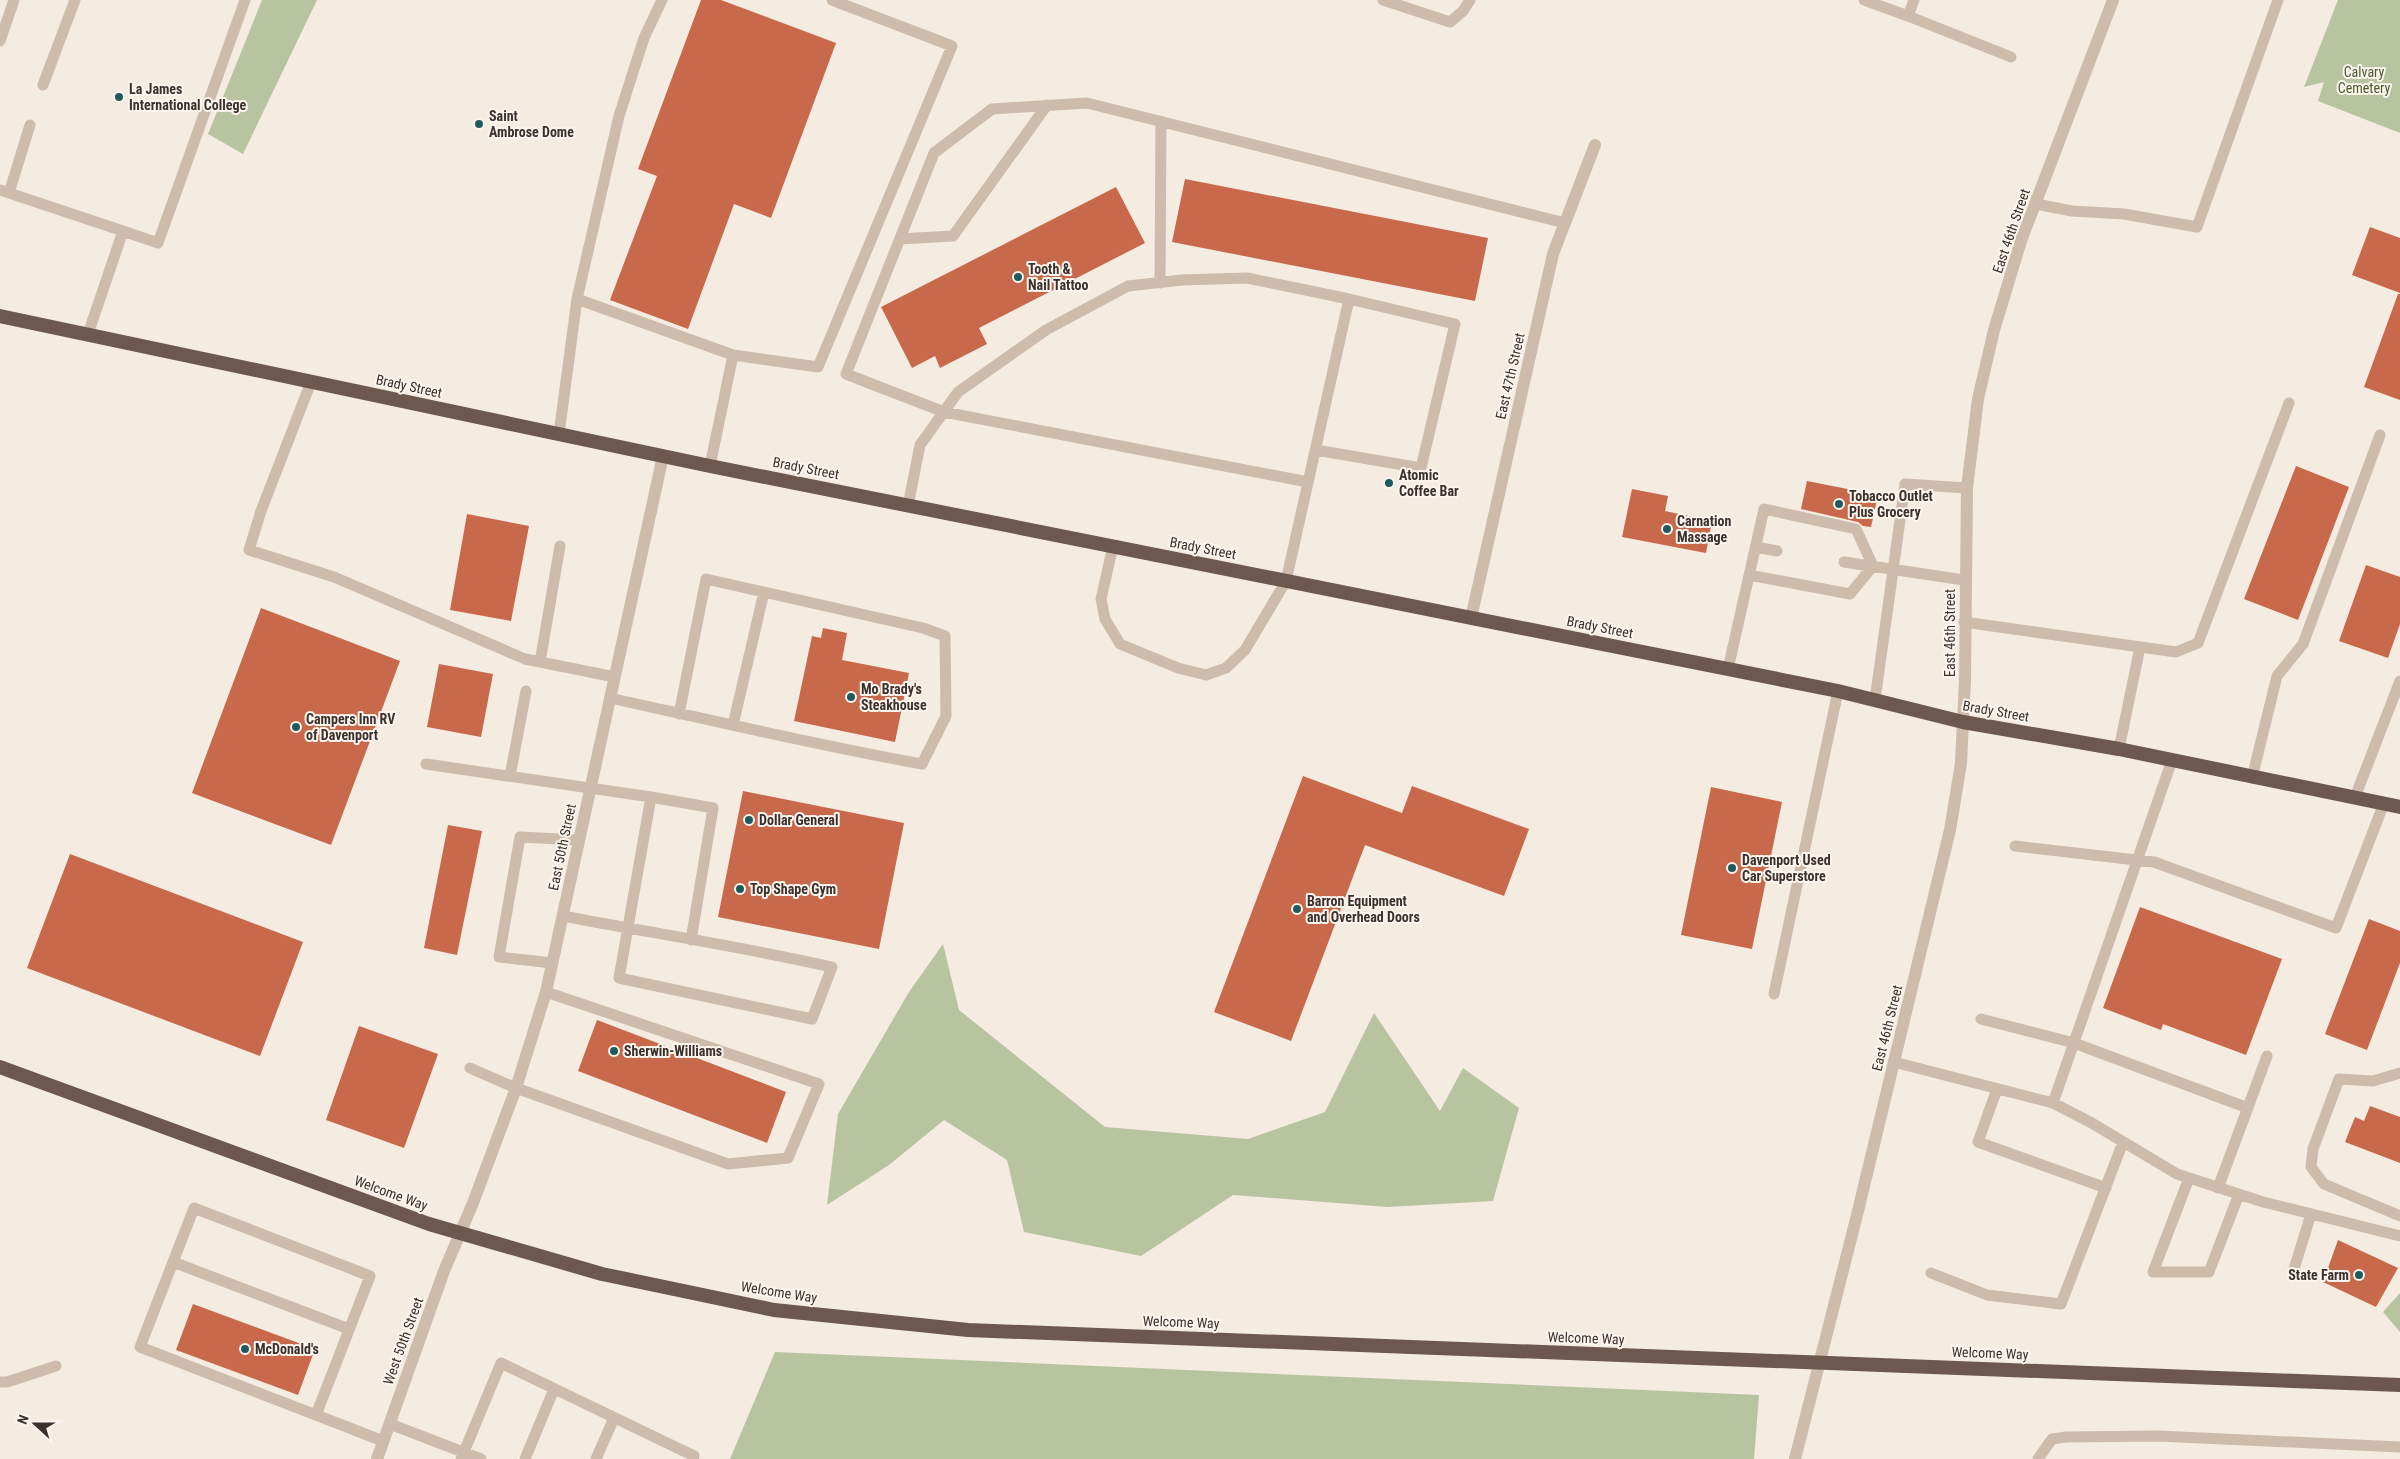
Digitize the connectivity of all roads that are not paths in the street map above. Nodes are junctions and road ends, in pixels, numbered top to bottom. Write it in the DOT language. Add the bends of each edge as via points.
graph roads {
  1 [pos="14,0"];
  2 [pos="75,0"];
  3 [pos="246,0"];
  4 [pos="662,0"];
  5 [pos="832,0"];
  6 [pos="1383,0"];
  7 [pos="1470,0"];
  8 [pos="1864,0"];
  9 [pos="1914,0"];
  10 [pos="2113,0"];
  11 [pos="2278,0"];
  12 [pos="1908,16"];
  13 [pos="0,41"];
  14 [pos="2011,57"];
  15 [pos="43,86"];
  16 [pos="1048,105"];
  17 [pos="1161,121"];
  18 [pos="30,125"];
  19 [pos="1595,145"];
  20 [pos="5,192"];
  21 [pos="2036,204"];
  22 [pos="1565,223"];
  23 [pos="123,231"];
  24 [pos="900,239"];
  25 [pos="1160,282"];
  26 [pos="577,299"];
  27 [pos="1349,299"];
  28 [pos="0,316"];
  29 [pos="88,334"];
  30 [pos="732,355"];
  31 [pos="311,382"];
  32 [pos="2289,403"];
  33 [pos="944,412"];
  34 [pos="558,434"];
  35 [pos="2380,435"];
  36 [pos="1316,450"];
  37 [pos="663,456"];
  38 [pos="710,466"];
  39 [pos="1308,482"];
  40 [pos="1967,488"];
  41 [pos="908,506"];
  42 [pos="560,546"];
  43 [pos="1113,546"];
  44 [pos="1756,547"];
  45 [pos="1777,551"];
  46 [pos="1844,562"];
  47 [pos="1873,566"];
  48 [pos="1894,570"];
  49 [pos="1749,575"];
  50 [pos="1964,580"];
  51 [pos="1286,581"];
  52 [pos="764,592"];
  53 [pos="1471,618"];
  54 [pos="1964,622"];
  55 [pos="2140,647"];
  56 [pos="540,662"];
  57 [pos="1728,670"];
  58 [pos="615,677"];
  59 [pos="2400,681"];
  60 [pos="526,691"];
  61 [pos="1838,691"];
  62 [pos="610,698"];
  63 [pos="1875,700"];
  64 [pos="679,714"];
  65 [pos="1963,722"];
  66 [pos="733,726"];
  67 [pos="2119,749"];
  68 [pos="2172,760"];
  69 [pos="426,764"];
  70 [pos="510,776"];
  71 [pos="2252,778"];
  72 [pos="590,788"];
  73 [pos="651,797"];
  74 [pos="2355,797"];
  75 [pos="2384,804"];
  76 [pos="2400,807"];
  77 [pos="579,840"];
  78 [pos="2015,846"];
  79 [pos="2137,862"];
  80 [pos="563,916"];
  81 [pos="628,928"];
  82 [pos="691,940"];
  83 [pos="552,963"];
  84 [pos="546,992"];
  85 [pos="1774,994"];
  86 [pos="1981,1019"];
  87 [pos="2074,1043"];
  88 [pos="2267,1056"];
  89 [pos="1894,1062"];
  90 [pos="0,1067"];
  91 [pos="470,1068"];
  92 [pos="2400,1073"];
  93 [pos="516,1088"];
  94 [pos="1997,1088"];
  95 [pos="2053,1103"];
  96 [pos="2248,1108"];
  97 [pos="2124,1142"];
  98 [pos="2190,1178"];
  99 [pos="2106,1188"];
  100 [pos="2218,1188"];
  101 [pos="2239,1194"];
  102 [pos="2311,1214"];
  103 [pos="2400,1216"];
  104 [pos="460,1234"];
  105 [pos="2400,1236"];
  106 [pos="173,1262"];
  107 [pos="2294,1269"];
  108 [pos="1931,1273"];
  109 [pos="349,1329"];
  110 [pos="1820,1363"];
  111 [pos="56,1366"];
  112 [pos="0,1382"];
  113 [pos="2400,1385"];
  114 [pos="554,1389"];
  115 [pos="316,1415"];
  116 [pos="614,1418"];
  117 [pos="390,1424"];
  118 [pos="383,1441"];
  119 [pos="2400,1447"];
  120 [pos="462,1456"];
  121 [pos="377,1459"];
  122 [pos="481,1459"];
  123 [pos="525,1459"];
  124 [pos="596,1459"];
  125 [pos="693,1459"];
  126 [pos="1795,1459"];
  127 [pos="2038,1459"];
  1 -- 13 [label="lane"];
  2 -- 15 [label="lane"];
  3 -- 23 [label="lane" via="158,243"];
  4 -- 26 [label="lane" via="644,38 619,116"];
  5 -- 30 [label="lane" via="952,46 818,367"];
  6 -- 7 [label="lane" via="1450,22 1463,12"];
  8 -- 12 [label="lane"];
  9 -- 12 [label="lane"];
  10 -- 21 [label="street, East 46th Street"];
  11 -- 21 [label="lane" via="2197,228 2124,214 2072,212"];
  12 -- 14 [label="lane"];
  16 -- 17 [label="lane" via="1087,103"];
  16 -- 24 [label="lane" via="953,236"];
  16 -- 24 [label="lane" via="992,109 934,153"];
  17 -- 22 [label="lane"];
  17 -- 25 [label="lane"];
  18 -- 20 [label="lane"];
  19 -- 22 [label="street, East 47th Street"];
  20 -- 23 [label="lane"];
  21 -- 40 [label="street, East 46th Street" via="2021,241 1994,330 1978,399"];
  22 -- 53 [label="street, East 47th Street" via="1550,264"];
  23 -- 29 [label="lane"];
  24 -- 33 [label="lane" via="846,374"];
  25 -- 27 [label="lane" via="1247,278"];
  25 -- 33 [label="lane" via="1128,286 1046,330 958,392"];
  26 -- 30 [label="lane"];
  26 -- 34 [label="lane"];
  27 -- 36 [label="lane"];
  27 -- 36 [label="lane" via="1455,324 1421,468"];
  28 -- 29 [label="highway, Brady Street"];
  29 -- 31 [label="highway, Brady Street"];
  30 -- 38 [label="lane"];
  31 -- 34 [label="highway, Brady Street"];
  31 -- 56 [label="lane" via="249,550 334,577 525,659"];
  32 -- 55 [label="lane" via="2198,643 2176,652"];
  33 -- 39 [label="lane"];
  33 -- 41 [label="lane" via="920,445"];
  34 -- 37 [label="highway, Brady Street"];
  35 -- 71 [label="lane" via="2303,644 2277,676"];
  36 -- 39 [label="lane"];
  37 -- 38 [label="highway, Brady Street"];
  37 -- 58 [label="street, East 50th Street"];
  38 -- 41 [label="highway, Brady Street"];
  39 -- 51 [label="lane"];
  40 -- 48 [label="lane" via="1905,484"];
  40 -- 50 [label="street, East 46th Street"];
  41 -- 43 [label="highway, Brady Street"];
  42 -- 56 [label="lane"];
  43 -- 51 [label="highway, Brady Street"];
  43 -- 51 [label="lane" via="1101,599 1105,619 1120,644 1178,668 1206,675 1226,668 1245,650"];
  44 -- 45 [label="lane"];
  44 -- 47 [label="lane" via="1764,509 1856,529"];
  44 -- 49 [label="lane"];
  46 -- 47 [label="lane"];
  47 -- 48 [label="lane"];
  47 -- 49 [label="lane" via="1850,594"];
  48 -- 50 [label="lane"];
  48 -- 63 [label="lane"];
  49 -- 57 [label="lane"];
  50 -- 54 [label="street, East 46th Street"];
  51 -- 53 [label="highway, Brady Street"];
  52 -- 64 [label="lane" via="706,579"];
  52 -- 66 [label="lane"];
  52 -- 66 [label="lane" via="923,628 945,636 946,716 922,764"];
  53 -- 57 [label="highway, Brady Street"];
  54 -- 55 [label="lane"];
  54 -- 65 [label="street, East 46th Street"];
  55 -- 67 [label="lane"];
  56 -- 58 [label="lane"];
  57 -- 61 [label="highway, Brady Street"];
  58 -- 62 [label="street, East 50th Street"];
  59 -- 74 [label="lane"];
  60 -- 70 [label="lane"];
  61 -- 63 [label="highway, Brady Street"];
  61 -- 85 [label="lane"];
  62 -- 64 [label="lane"];
  62 -- 72 [label="street, East 50th Street"];
  63 -- 65 [label="highway, Brady Street"];
  64 -- 66 [label="lane"];
  65 -- 67 [label="highway, Brady Street"];
  65 -- 89 [label="street, East 46th Street" via="1961,763 1950,830"];
  67 -- 68 [label="highway, Brady Street"];
  68 -- 71 [label="highway, Brady Street"];
  68 -- 79 [label="lane"];
  69 -- 70 [label="lane"];
  70 -- 72 [label="lane"];
  71 -- 74 [label="highway, Brady Street"];
  72 -- 73 [label="lane"];
  72 -- 77 [label="street, East 50th Street"];
  73 -- 81 [label="lane"];
  73 -- 82 [label="lane" via="713,808"];
  74 -- 75 [label="highway, Brady Street"];
  75 -- 76 [label="highway, Brady Street"];
  75 -- 79 [label="lane" via="2336,928 2154,862"];
  77 -- 80 [label="street, East 50th Street"];
  77 -- 83 [label="lane" via="520,836 499,957"];
  78 -- 79 [label="lane"];
  79 -- 87 [label="lane"];
  80 -- 81 [label="lane"];
  80 -- 83 [label="street, East 50th Street"];
  81 -- 82 [label="lane"];
  81 -- 82 [label="lane" via="619,978 812,1019 832,967"];
  83 -- 84 [label="street, East 50th Street"];
  84 -- 93 [label="street, East 50th Street"];
  84 -- 93 [label="lane" via="819,1084 788,1158 728,1164"];
  86 -- 87 [label="lane"];
  87 -- 95 [label="lane"];
  87 -- 96 [label="lane"];
  88 -- 96 [label="lane"];
  89 -- 94 [label="lane"];
  89 -- 110 [label="street, East 46th Street"];
  90 -- 104 [label="highway, Welcome Way"];
  91 -- 93 [label="lane"];
  92 -- 103 [label="lane" via="2373,1081 2339,1079 2313,1149 2311,1167 2324,1184"];
  93 -- 104 [label="street, East 50th Street"];
  94 -- 95 [label="lane"];
  94 -- 99 [label="lane" via="1978,1142"];
  95 -- 97 [label="lane"];
  96 -- 100 [label="lane"];
  97 -- 98 [label="lane" via="2177,1174"];
  97 -- 99 [label="lane"];
  98 -- 100 [label="lane"];
  98 -- 101 [label="lane" via="2154,1272 2210,1272"];
  99 -- 108 [label="lane" via="2061,1304 1987,1295"];
  100 -- 101 [label="lane"];
  101 -- 102 [label="lane"];
  102 -- 105 [label="lane"];
  102 -- 107 [label="lane"];
  104 -- 110 [label="highway, Welcome Way" via="602,1274 774,1310 968,1330"];
  104 -- 117 [label="street, West 50th Street"];
  106 -- 109 [label="lane"];
  106 -- 109 [label="lane" via="194,1208 370,1276"];
  106 -- 115 [label="lane" via="140,1347"];
  109 -- 115 [label="lane"];
  110 -- 113 [label="highway, Welcome Way"];
  110 -- 126 [label="street, East 46th Street"];
  111 -- 112 [label="lane"];
  114 -- 116 [label="lane"];
  114 -- 120 [label="lane" via="501,1363"];
  114 -- 123 [label="lane"];
  115 -- 118 [label="lane"];
  116 -- 124 [label="lane"];
  116 -- 125 [label="lane" via="694,1456"];
  117 -- 118 [label="street, West 50th Street"];
  117 -- 120 [label="lane"];
  118 -- 121 [label="street, West 50th Street"];
  119 -- 127 [label="lane" via="2158,1436 2066,1437 2052,1439"];
  120 -- 122 [label="lane"];
}
